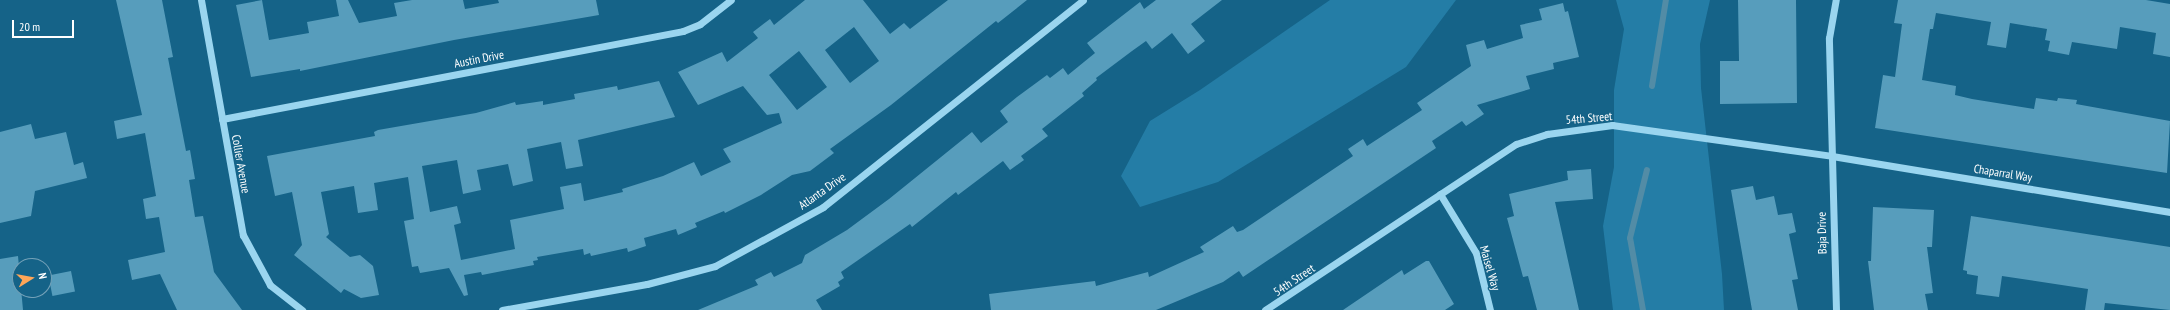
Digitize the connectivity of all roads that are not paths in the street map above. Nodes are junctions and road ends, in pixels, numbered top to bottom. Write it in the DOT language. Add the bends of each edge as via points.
graph roads {
  1 [pos="201,0"];
  2 [pos="730,0"];
  3 [pos="1083,0"];
  4 [pos="1836,0"];
  5 [pos="222,119"];
  6 [pos="1832,156"];
  7 [pos="1440,194"];
  8 [pos="2170,212"];
  9 [pos="302,310"];
  10 [pos="502,310"];
  11 [pos="1265,310"];
  12 [pos="1490,310"];
  13 [pos="1836,310"];
  1 -- 5 [label="street, Collier Avenue"];
  2 -- 5 [label="street, Austin Drive" via="700,24 683,31"];
  3 -- 10 [label="street, Atlanta Drive" via="822,207 715,266 647,284"];
  4 -- 6 [label="street" via="1829,38"];
  5 -- 9 [label="street, Collier Avenue" via="243,235 270,285"];
  6 -- 7 [label="street, 54th Street" via="1612,126 1547,134 1516,144"];
  6 -- 8 [label="street, Chaparral Way"];
  6 -- 13 [label="street, Baja Drive"];
  7 -- 11 [label="street, 54th Street"];
  7 -- 12 [label="street, Maisel Way" via="1476,253"];
}
